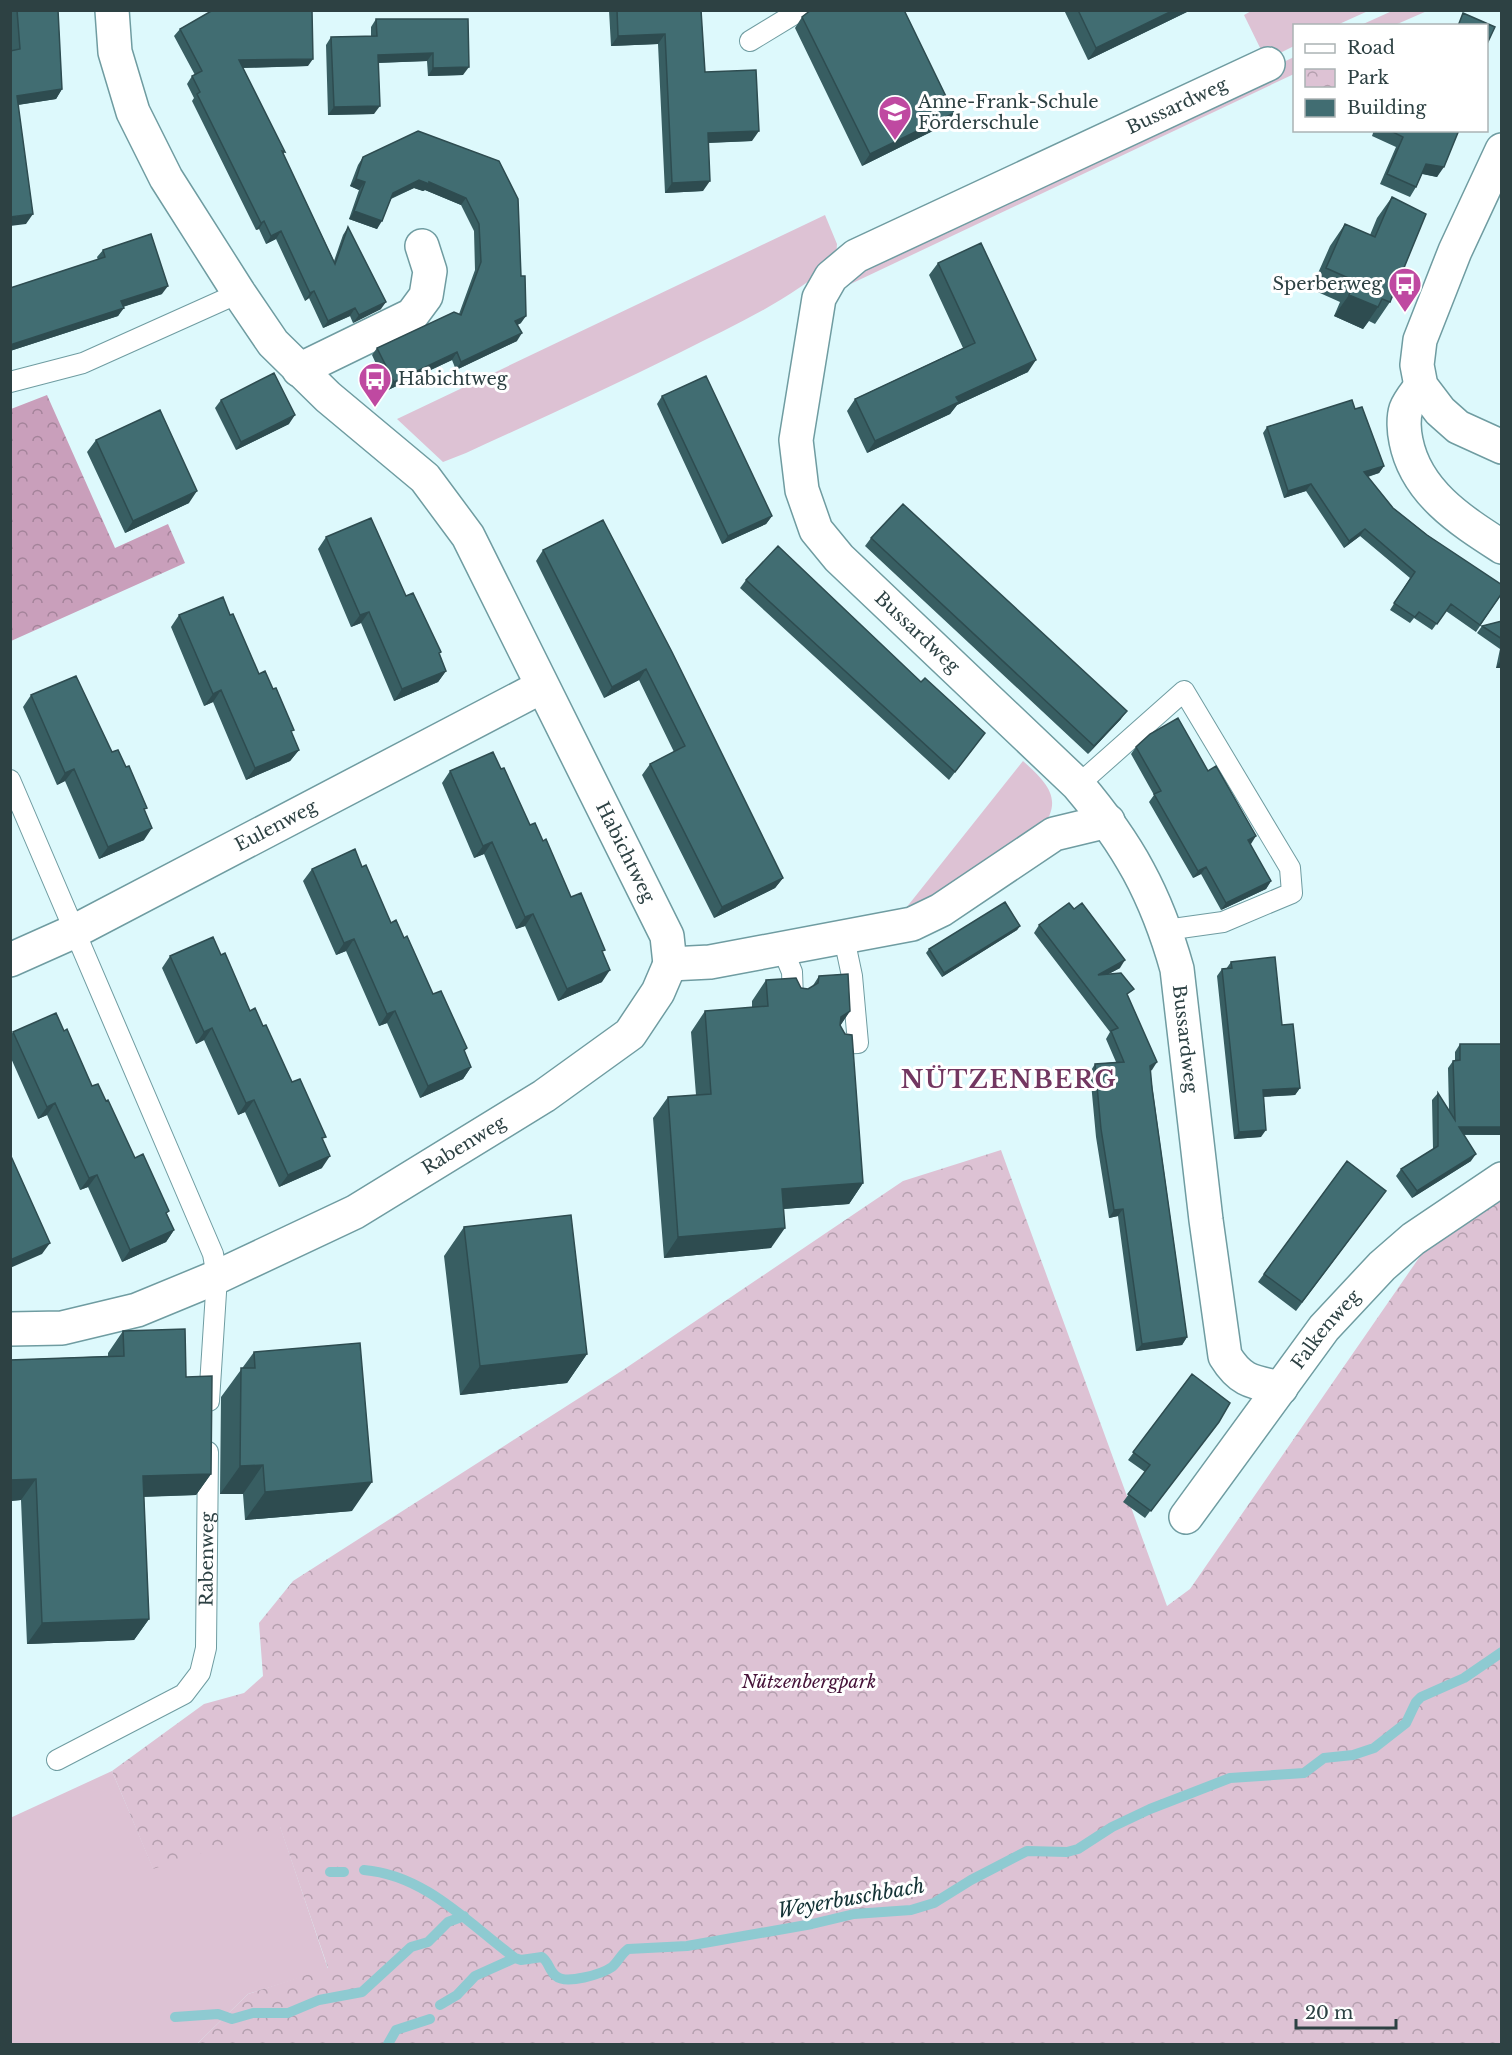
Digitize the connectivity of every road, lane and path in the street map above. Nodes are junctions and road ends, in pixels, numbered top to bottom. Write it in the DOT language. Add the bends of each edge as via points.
graph roads {
  1 [pos="112,10"];
  2 [pos="801,10"];
  3 [pos="750,41"];
  4 [pos="1268,64"];
  5 [pos="1502,150"];
  6 [pos="422,246"];
  7 [pos="239,293"];
  8 [pos="299,370"];
  9 [pos="10,382"];
  10 [pos="1421,386"];
  11 [pos="1502,447"];
  12 [pos="1502,547"];
  13 [pos="542,687"];
  14 [pos="10,780"];
  15 [pos="1077,785"];
  16 [pos="1108,821"];
  17 [pos="1166,930"];
  18 [pos="75,931"];
  19 [pos="844,938"];
  20 [pos="783,950"];
  21 [pos="10,960"];
  22 [pos="670,964"];
  23 [pos="793,998"];
  24 [pos="837,1044"];
  25 [pos="1502,1179"];
  26 [pos="217,1276"];
  27 [pos="10,1329"];
  28 [pos="1281,1388"];
  29 [pos="1186,1517"];
  30 [pos="57,1760"];
  1 -- 7 [label="street, Habichtweg" via="115,52 133,112 166,178"];
  2 -- 3 [label="lane"];
  4 -- 15 [label="street, Bussardweg" via="856,256 831,277 819,298 796,440 802,490 816,530 839,558"];
  5 -- 10 [label="street" via="1455,251 1420,340 1417,365"];
  6 -- 8 [label="street" via="430,271 426,297 412,315"];
  7 -- 8 [label="street, Habichtweg" via="273,344"];
  7 -- 9 [label="lane" via="82,363"];
  8 -- 13 [label="street, Habichtweg" via="425,478 468,536"];
  10 -- 11 [label="street" via="1458,427"];
  10 -- 12 [label="street" via="1406,410 1404,434 1409,459 1423,484 1447,507"];
  13 -- 18 [label="street, Eulenweg"];
  13 -- 22 [label="street, Habichtweg" via="667,936"];
  14 -- 18 [label="lane"];
  15 -- 16 [label="street, Bussardweg"];
  15 -- 17 [label="lane" via="1184,691 1290,868 1292,893 1223,922"];
  16 -- 17 [label="street, Bussardweg" via="1153,896"];
  16 -- 19 [label="street" via="1054,834 941,910 912,924"];
  17 -- 28 [label="street, Bussardweg" via="1177,969 1225,1356 1234,1371 1246,1380"];
  18 -- 21 [label="street, Eulenweg"];
  18 -- 26 [label="lane" via="213,1254"];
  19 -- 20 [label="street"];
  19 -- 24 [label="lane" via="858,1043"];
  20 -- 22 [label="street"];
  20 -- 23 [label="lane" via="792,972"];
  22 -- 26 [label="street, Rabenweg" via="658,992 630,1034 544,1096 355,1212"];
  25 -- 28 [label="street, Falkenweg" via="1413,1239 1382,1266 1324,1329"];
  26 -- 27 [label="street, Rabenweg" via="137,1310 84,1324"];
  26 -- 30 [label="lane, Rabenweg" via="209,1426 206,1648 200,1673 184,1694"];
  28 -- 29 [label="street, Falkenweg"];
}
